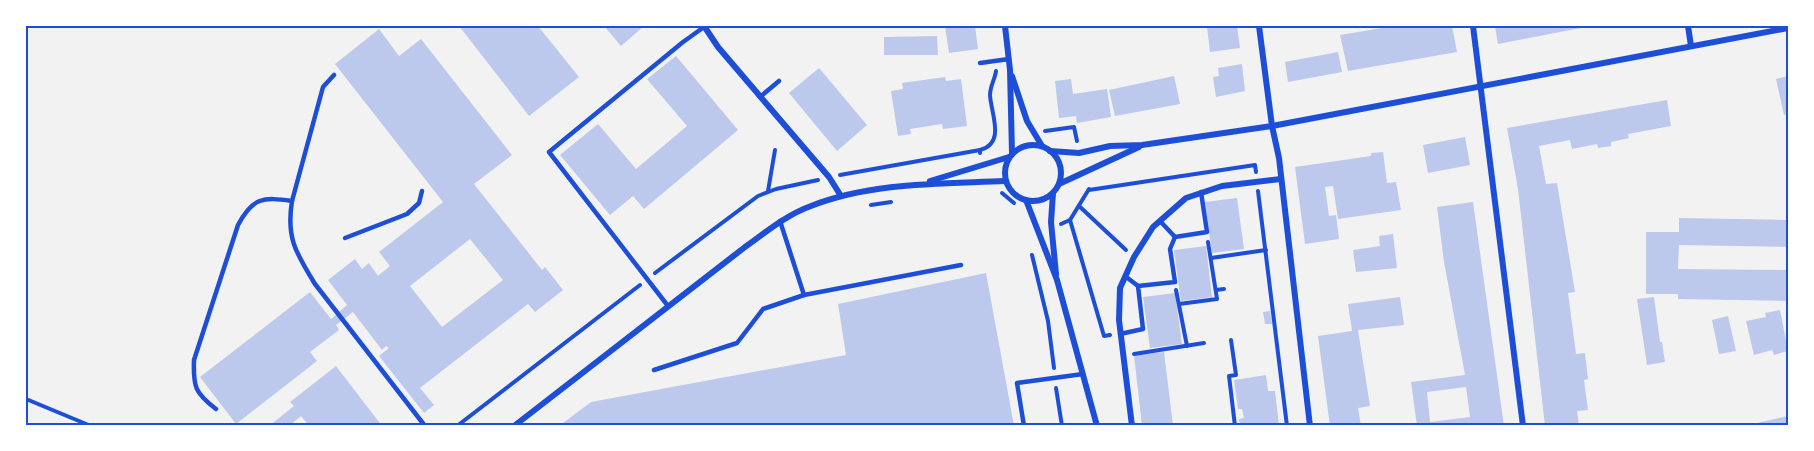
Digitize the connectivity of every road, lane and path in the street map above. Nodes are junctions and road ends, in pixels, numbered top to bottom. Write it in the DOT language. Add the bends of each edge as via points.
graph roads {
  1 [pos="704,26"];
  2 [pos="1005,26"];
  3 [pos="1259,26"];
  4 [pos="1473,26"];
  5 [pos="1688,26"];
  6 [pos="1788,28"];
  7 [pos="1691,46"];
  8 [pos="1009,59"];
  9 [pos="980,63"];
  10 [pos="1010,70"];
  11 [pos="334,75"];
  12 [pos="779,81"];
  13 [pos="1480,87"];
  14 [pos="990,92"];
  15 [pos="760,97"];
  16 [pos="1043,125"];
  17 [pos="1272,126"];
  18 [pos="1142,145"];
  19 [pos="1042,146"];
  20 [pos="1078,146"];
  21 [pos="775,150"];
  22 [pos="980,150"];
  23 [pos="1050,151"];
  24 [pos="1010,155"];
  25 [pos="982,159"];
  26 [pos="829,177"];
  27 [pos="1281,179"];
  28 [pos="1005,181"];
  29 [pos="1257,182"];
  30 [pos="1088,183"];
  31 [pos="920,184"];
  32 [pos="1059,184"];
  33 [pos="1089,190"];
  34 [pos="422,191"];
  35 [pos="998,191"];
  36 [pos="768,192"];
  37 [pos="1201,192"];
  38 [pos="1053,193"];
  39 [pos="841,196"];
  40 [pos="1026,200"];
  41 [pos="292,201"];
  42 [pos="892,202"];
  43 [pos="869,205"];
  44 [pos="1080,206"];
  45 [pos="1019,210"];
  46 [pos="1070,220"];
  47 [pos="1160,221"];
  48 [pos="780,222"];
  49 [pos="1058,225"];
  50 [pos="1207,232"];
  51 [pos="1175,237"];
  52 [pos="345,238"];
  53 [pos="1029,244"];
  54 [pos="1266,250"];
  55 [pos="1134,256"];
  56 [pos="1211,258"];
  57 [pos="961,265"];
  58 [pos="1125,276"];
  59 [pos="647,279"];
  60 [pos="1057,280"];
  61 [pos="1174,282"];
  62 [pos="1138,286"];
  63 [pos="1224,289"];
  64 [pos="1216,290"];
  65 [pos="804,295"];
  66 [pos="1179,304"];
  67 [pos="668,306"];
  68 [pos="1120,334"];
  69 [pos="1231,340"];
  70 [pos="1204,343"];
  71 [pos="1187,346"];
  72 [pos="1123,356"];
  73 [pos="654,370"];
  74 [pos="1083,374"];
  75 [pos="1055,378"];
  76 [pos="26,399"];
  77 [pos="216,409"];
  78 [pos="91,426"];
  79 [pos="425,426"];
  80 [pos="458,426"];
  81 [pos="514,426"];
  82 [pos="1024,426"];
  83 [pos="1062,426"];
  84 [pos="1096,426"];
  85 [pos="1132,426"];
  86 [pos="1235,426"];
  87 [pos="1287,426"];
  88 [pos="1310,426"];
  89 [pos="1523,426"];
  1 -- 15 [label="street"];
  1 -- 59 [label="lane" via="549,152"];
  2 -- 8 [label="street"];
  3 -- 17 [label="street"];
  4 -- 13 [label="street"];
  5 -- 7 [label="street"];
  6 -- 7 [label="street"];
  7 -- 13 [label="street"];
  8 -- 9 [label="lane"];
  8 -- 10 [label="street"];
  10 -- 19 [label="street" via="1027,121"];
  10 -- 24 [label="street"];
  11 -- 41 [label="lane" via="323,87"];
  12 -- 15 [label="lane"];
  13 -- 17 [label="street"];
  13 -- 89 [label="street"];
  14 -- 22 [label="path" via="996,133 994,141"];
  15 -- 26 [label="street"];
  16 -- 20 [label="path" via="1044,132 1074,127"];
  17 -- 18 [label="street"];
  17 -- 27 [label="street"];
  18 -- 23 [label="street" via="1110,146 1079,153"];
  18 -- 32 [label="street"];
  19 -- 23 [label="street"];
  19 -- 24 [label="street" via="1023,146"];
  21 -- 36 [label="path"];
  22 -- 25 [label="path"];
  22 -- 26 [label="path"];
  23 -- 32 [label="street" via="1060,166"];
  24 -- 28 [label="street"];
  24 -- 31 [label="street"];
  26 -- 36 [label="path"];
  26 -- 39 [label="street"];
  27 -- 29 [label="street"];
  27 -- 88 [label="street"];
  28 -- 31 [label="street"];
  28 -- 40 [label="street" via="1013,193"];
  29 -- 33 [label="path" via="1255,165"];
  29 -- 37 [label="street"];
  29 -- 54 [label="path"];
  30 -- 33 [label="path"];
  31 -- 39 [label="street"];
  32 -- 38 [label="street"];
  33 -- 44 [label="path"];
  34 -- 52 [label="lane" via="419,203 407,214"];
  35 -- 45 [label="path"];
  36 -- 59 [label="path" via="723,220"];
  37 -- 47 [label="street" via="1186,198"];
  37 -- 50 [label="lane"];
  38 -- 40 [label="street" via="1036,201"];
  38 -- 60 [label="street" via="1051,222"];
  39 -- 48 [label="street" via="808,206"];
  40 -- 60 [label="street"];
  41 -- 77 [label="lane" via="267,198 254,202 238,225 194,360 196,391"];
  41 -- 79 [label="lane" via="291,239 315,284"];
  42 -- 43 [label="path"];
  44 -- 46 [label="path"];
  44 -- 55 [label="path"];
  46 -- 49 [label="path"];
  46 -- 68 [label="path" via="1104,336"];
  47 -- 51 [label="lane"];
  47 -- 55 [label="street"];
  48 -- 65 [label="lane"];
  48 -- 67 [label="street"];
  50 -- 51 [label="lane"];
  50 -- 56 [label="path"];
  51 -- 61 [label="lane" via="1170,249"];
  53 -- 75 [label="path" via="1048,321"];
  54 -- 56 [label="path"];
  54 -- 87 [label="path"];
  55 -- 58 [label="street"];
  56 -- 64 [label="path"];
  57 -- 65 [label="lane"];
  58 -- 62 [label="lane"];
  58 -- 68 [label="street" via="1120,288"];
  59 -- 67 [label="lane"];
  59 -- 80 [label="path"];
  60 -- 74 [label="street"];
  61 -- 62 [label="lane"];
  61 -- 66 [label="path"];
  62 -- 68 [label="lane" via="1143,329"];
  63 -- 64 [label="path"];
  64 -- 66 [label="path" via="1217,299"];
  65 -- 73 [label="lane" via="763,309 737,344"];
  66 -- 71 [label="path"];
  67 -- 81 [label="street"];
  68 -- 72 [label="street"];
  69 -- 86 [label="path" via="1236,375 1229,376"];
  70 -- 71 [label="path"];
  71 -- 72 [label="path"];
  72 -- 85 [label="street"];
  74 -- 75 [label="lane"];
  74 -- 84 [label="street"];
  75 -- 82 [label="lane" via="1017,383"];
  75 -- 83 [label="path"];
  76 -- 78 [label="path"];
}
